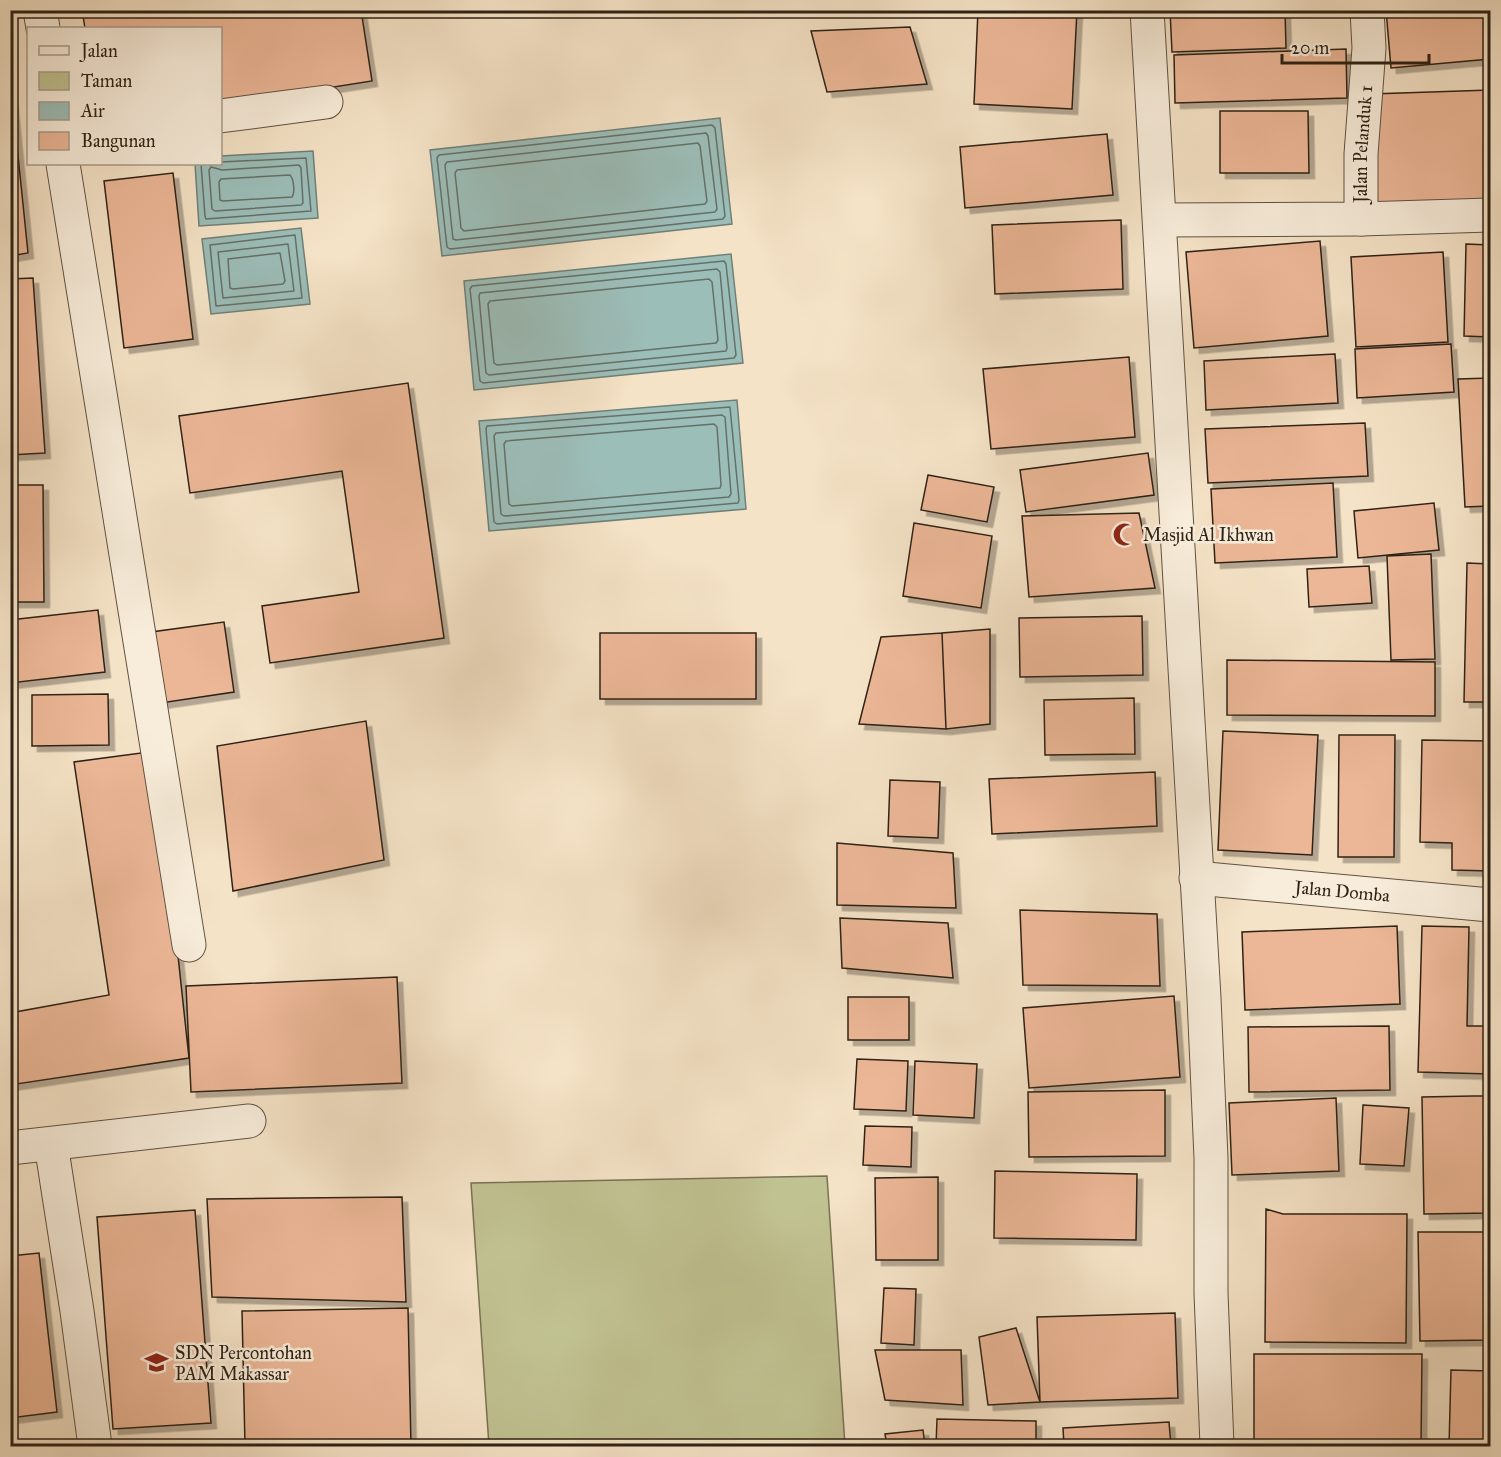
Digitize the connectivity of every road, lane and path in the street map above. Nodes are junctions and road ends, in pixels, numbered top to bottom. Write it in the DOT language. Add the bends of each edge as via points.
graph roads {
  1 [pos="40,10"];
  2 [pos="1147,10"];
  3 [pos="1367,10"];
  4 [pos="43,27"];
  5 [pos="327,102"];
  6 [pos="222,116"];
  7 [pos="63,165"];
  8 [pos="1491,215"];
  9 [pos="1361,219"];
  10 [pos="1160,220"];
  11 [pos="1196,878"];
  12 [pos="1491,905"];
  13 [pos="189,945"];
  14 [pos="249,1121"];
  15 [pos="51,1144"];
  16 [pos="10,1148"];
  17 [pos="95,1446"];
  18 [pos="1217,1446"];
  1 -- 4 [label="street"];
  2 -- 10 [label="street"];
  3 -- 9 [label="street, Jalan Pelanduk 1" via="1369,48 1361,154"];
  5 -- 6 [label="street"];
  7 -- 13 [label="street"];
  8 -- 9 [label="street"];
  9 -- 10 [label="street, Jalan Pelanduk 1"];
  10 -- 11 [label="street"];
  11 -- 12 [label="street, Jalan Domba"];
  11 -- 18 [label="street" via="1211,1158"];
  14 -- 15 [label="street"];
  15 -- 16 [label="street"];
  15 -- 17 [label="street"];
}
